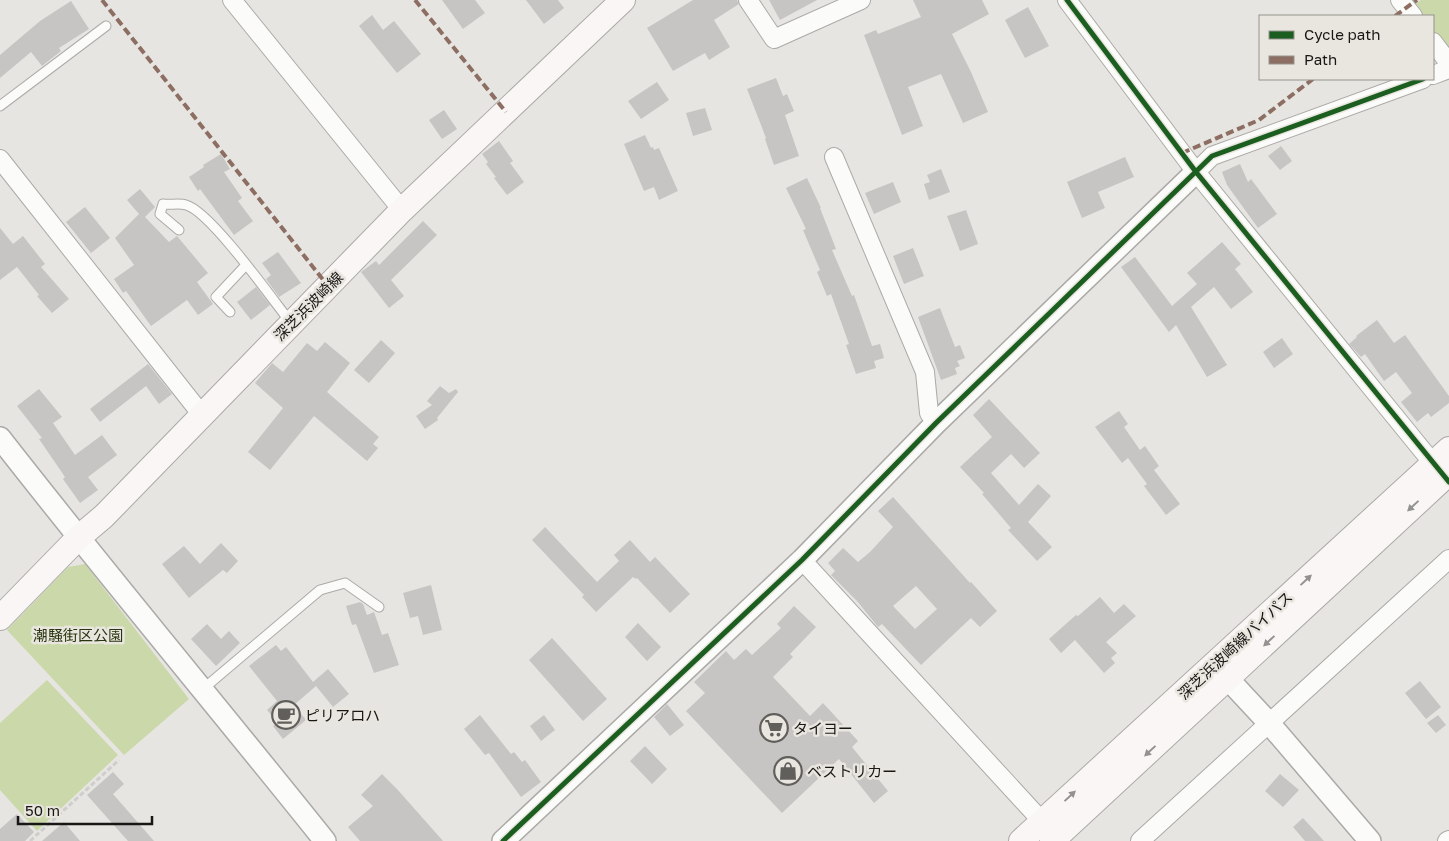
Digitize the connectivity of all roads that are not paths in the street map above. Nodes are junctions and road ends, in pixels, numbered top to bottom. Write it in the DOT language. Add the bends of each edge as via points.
graph roads {
  1 [pos="232,0"];
  2 [pos="748,0"];
  3 [pos="861,0"];
  4 [pos="1067,0"];
  5 [pos="1400,0"];
  6 [pos="613,4"];
  7 [pos="1412,15"];
  8 [pos="106,26"];
  9 [pos="1434,43"];
  10 [pos="1449,63"];
  11 [pos="1449,69"];
  12 [pos="1434,75"];
  13 [pos="1420,80"];
  14 [pos="0,106"];
  15 [pos="834,157"];
  16 [pos="0,159"];
  17 [pos="1196,172"];
  18 [pos="402,210"];
  19 [pos="179,230"];
  20 [pos="246,265"];
  21 [pos="230,312"];
  22 [pos="291,323"];
  23 [pos="202,414"];
  24 [pos="936,423"];
  25 [pos="0,438"];
  26 [pos="1445,469"];
  27 [pos="78,538"];
  28 [pos="802,560"];
  29 [pos="1449,560"];
  30 [pos="379,607"];
  31 [pos="0,618"];
  32 [pos="1228,680"];
  33 [pos="203,689"];
  34 [pos="1269,723"];
  35 [pos="1050,833"];
  36 [pos="325,841"];
  37 [pos="503,841"];
  38 [pos="1021,841"];
  39 [pos="1140,841"];
  40 [pos="1370,841"];
  1 -- 18 [label="street"];
  2 -- 3 [label="street" via="774,39"];
  4 -- 17 [label="street"];
  5 -- 7 [label="street"];
  6 -- 18 [label="main road, 深芝浜波崎線"];
  8 -- 14 [label="lane"];
  9 -- 10 [label="street"];
  11 -- 12 [label="street"];
  13 -- 17 [label="street" via="1212,156"];
  15 -- 24 [label="street" via="925,372 929,414"];
  16 -- 23 [label="street"];
  17 -- 24 [label="street"];
  17 -- 26 [label="street"];
  18 -- 22 [label="main road, 深芝浜波崎線"];
  19 -- 20 [label="lane" via="160,214 163,204 187,205 208,220"];
  20 -- 21 [label="lane" via="216,297"];
  20 -- 22 [label="lane"];
  22 -- 23 [label="main road, 深芝浜波崎線"];
  23 -- 27 [label="main road, 深芝浜波崎線" via="104,516"];
  24 -- 28 [label="street"];
  25 -- 27 [label="street"];
  26 -- 32 [label="main road, 深芝浜波崎線バイパス, one-way"];
  35 -- 26 [label="main road, 深芝浜波崎線バイパス, one-way"];
  27 -- 31 [label="main road, 深芝浜波崎線"];
  27 -- 33 [label="street"];
  28 -- 35 [label="street"];
  28 -- 37 [label="street"];
  29 -- 34 [label="street"];
  30 -- 33 [label="lane" via="345,583 320,590"];
  32 -- 34 [label="street"];
  32 -- 35 [label="main road, 深芝浜波崎線バイパス, one-way"];
  33 -- 36 [label="street"];
  34 -- 39 [label="street"];
  34 -- 40 [label="street"];
  35 -- 38 [label="main road, 深芝浜波崎線バイパス"];
}
